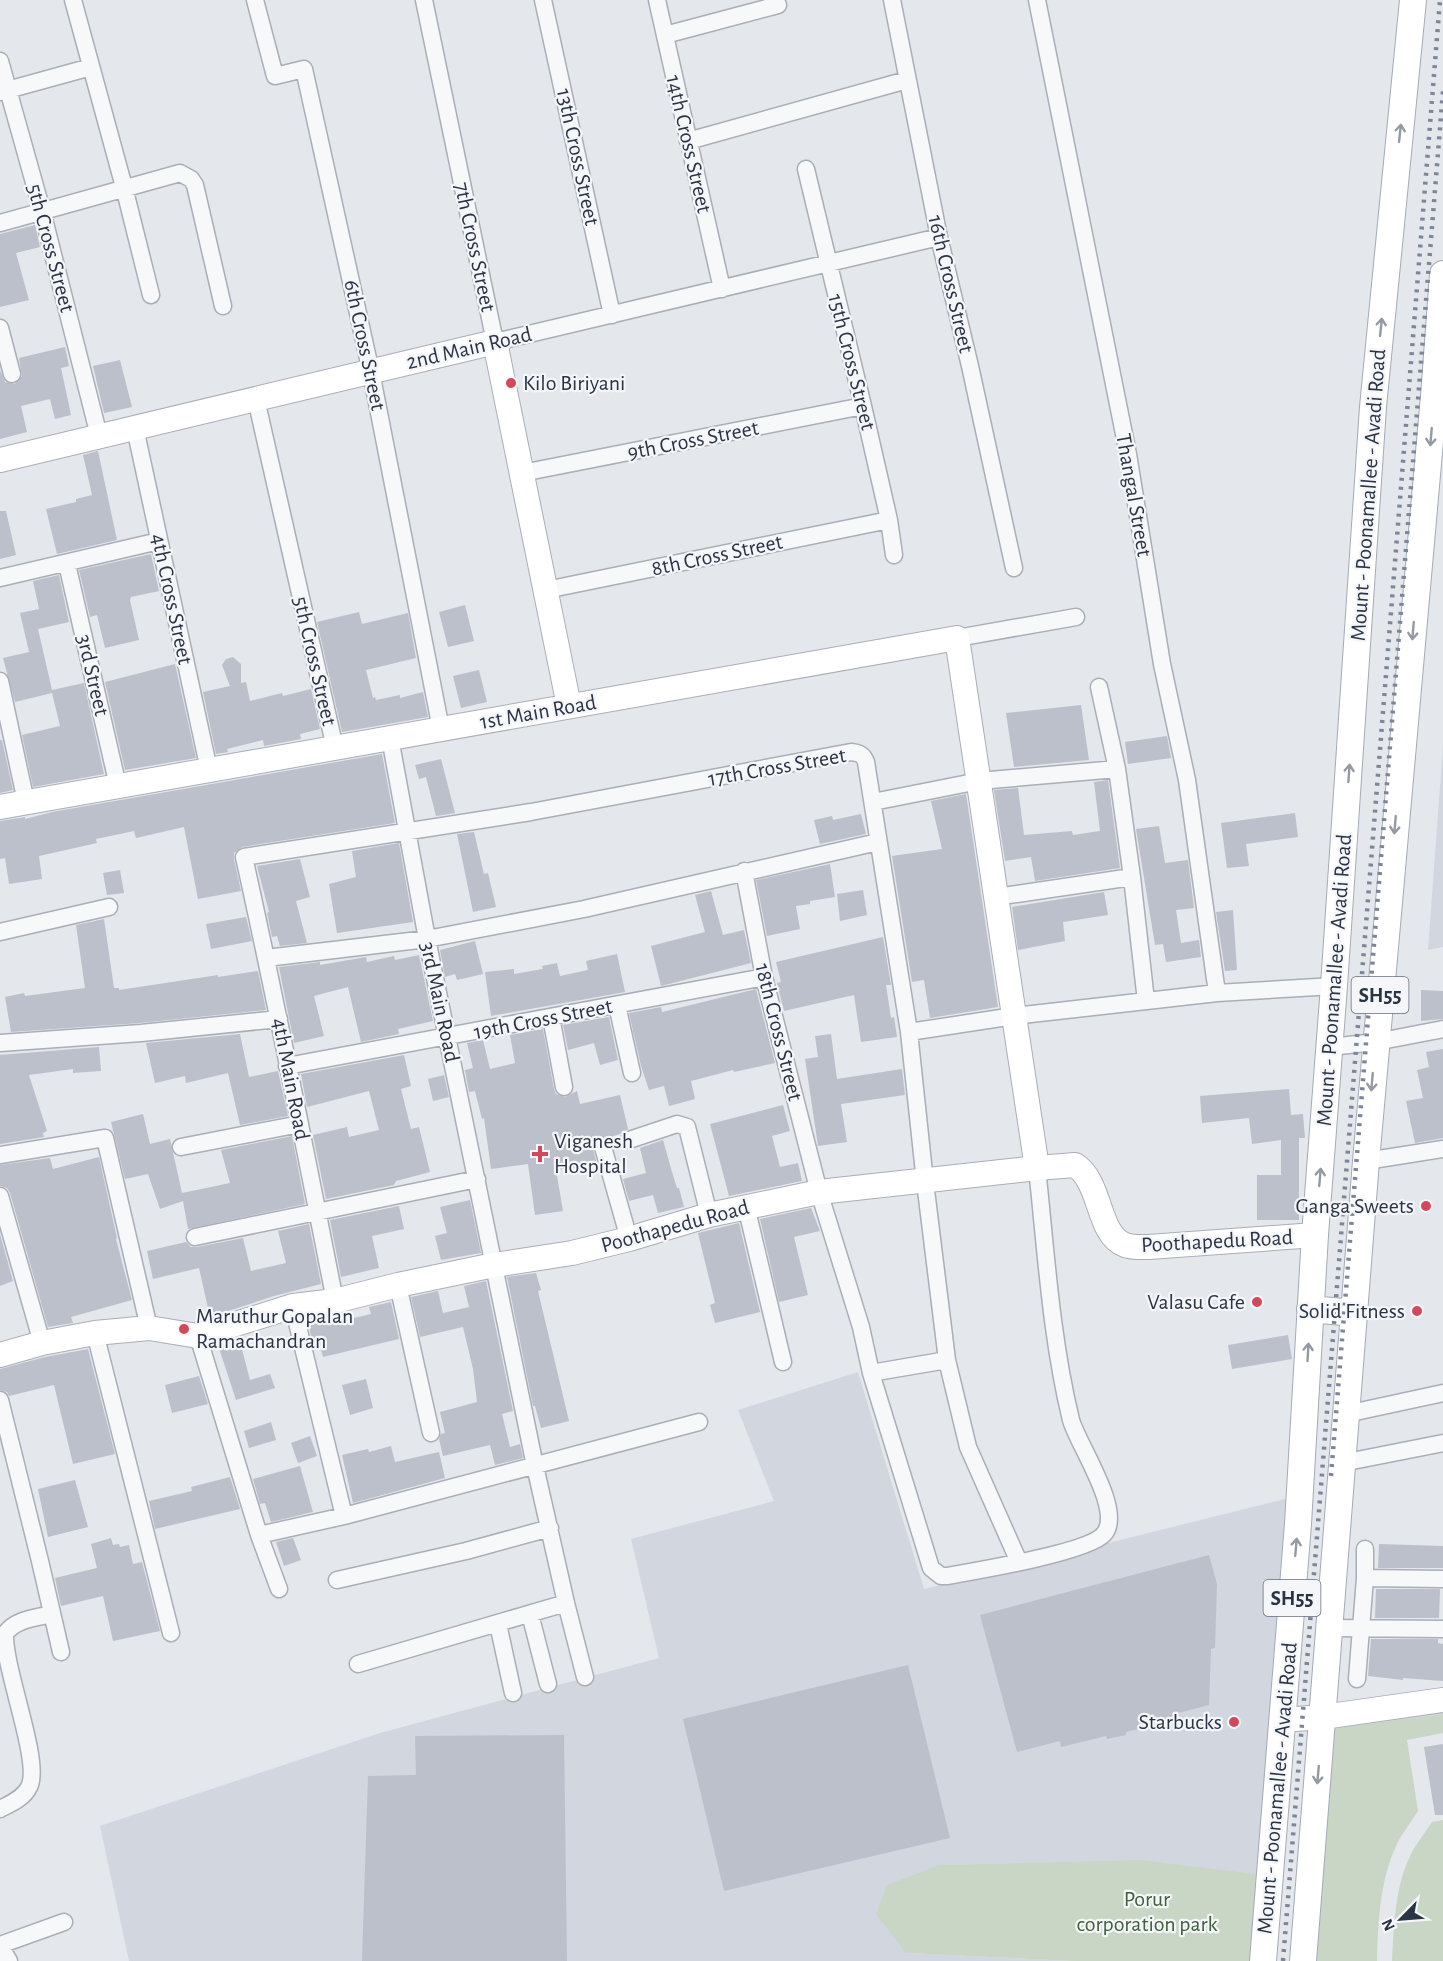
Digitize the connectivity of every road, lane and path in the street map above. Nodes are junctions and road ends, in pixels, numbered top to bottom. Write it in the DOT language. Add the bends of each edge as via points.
graph roads {
  1 [pos="73,0"];
  2 [pos="255,0"];
  3 [pos="424,0"];
  4 [pos="543,0"];
  5 [pos="657,0"];
  6 [pos="892,0"];
  7 [pos="1037,0"];
  8 [pos="1413,0"];
  9 [pos="778,5"];
  10 [pos="665,35"];
  11 [pos="0,61"];
  12 [pos="91,67"];
  13 [pos="907,80"];
  14 [pos="4,91"];
  15 [pos="688,141"];
  16 [pos="806,169"];
  17 [pos="124,187"];
  18 [pos="42,211"];
  19 [pos="0,223"];
  20 [pos="939,237"];
  21 [pos="828,264"];
  22 [pos="1443,273"];
  23 [pos="722,289"];
  24 [pos="151,295"];
  25 [pos="223,306"];
  26 [pos="612,315"];
  27 [pos="0,328"];
  28 [pos="495,342"];
  29 [pos="371,372"];
  30 [pos="12,374"];
  31 [pos="256,399"];
  32 [pos="864,406"];
  33 [pos="135,428"];
  34 [pos="99,436"];
  35 [pos="0,460"];
  36 [pos="522,473"];
  37 [pos="889,520"];
  38 [pos="159,541"];
  39 [pos="894,555"];
  40 [pos="67,564"];
  41 [pos="1014,568"];
  42 [pos="0,578"];
  43 [pos="546,590"];
  44 [pos="1076,617"];
  45 [pos="957,638"];
  46 [pos="0,681"];
  47 [pos="1099,687"];
  48 [pos="569,706"];
  49 [pos="441,729"];
  50 [pos="390,738"];
  51 [pos="334,748"];
  52 [pos="1117,769"];
  53 [pos="209,770"];
  54 [pos="979,781"];
  55 [pos="118,786"];
  56 [pos="27,802"];
  57 [pos="873,802"];
  58 [pos="0,807"];
  59 [pos="408,833"];
  60 [pos="878,842"];
  61 [pos="744,871"];
  62 [pos="1132,877"];
  63 [pos="996,897"];
  64 [pos="109,907"];
  65 [pos="0,932"];
  66 [pos="427,939"];
  67 [pos="266,958"];
  68 [pos="764,977"];
  69 [pos="1334,986"];
  70 [pos="1217,993"];
  71 [pos="1146,1001"];
  72 [pos="617,1005"];
  73 [pos="1014,1016"];
  74 [pos="551,1017"];
  75 [pos="279,1019"];
  76 [pos="1443,1029"];
  77 [pos="909,1032"];
  78 [pos="447,1036"];
  79 [pos="1376,1042"];
  80 [pos="0,1043"];
  81 [pos="1329,1047"];
  82 [pos="287,1066"];
  83 [pos="632,1073"];
  84 [pos="564,1087"];
  85 [pos="300,1124"];
  86 [pos="629,1140"];
  87 [pos="181,1147"];
  88 [pos="603,1147"];
  89 [pos="1443,1149"];
  90 [pos="0,1155"];
  91 [pos="1366,1161"];
  92 [pos="1037,1168"];
  93 [pos="477,1179"];
  94 [pos="925,1182"];
  95 [pos="819,1192"];
  96 [pos="0,1196"];
  97 [pos="746,1206"];
  98 [pos="318,1212"];
  99 [pos="709,1215"];
  100 [pos="1315,1235"];
  101 [pos="195,1237"];
  102 [pos="629,1239"];
  103 [pos="494,1265"];
  104 [pos="398,1285"];
  105 [pos="335,1301"];
  106 [pos="293,1306"];
  107 [pos="1310,1309"];
  108 [pos="1354,1313"];
  109 [pos="149,1328"];
  110 [pos="95,1332"];
  111 [pos="198,1336"];
  112 [pos="42,1343"];
  113 [pos="0,1355"];
  114 [pos="947,1360"];
  115 [pos="783,1362"];
  116 [pos="871,1373"];
  117 [pos="1443,1393"];
  118 [pos="0,1400"];
  119 [pos="1346,1414"];
  120 [pos="699,1422"];
  121 [pos="430,1433"];
  122 [pos="1443,1443"];
  123 [pos="1342,1463"];
  124 [pos="535,1466"];
  125 [pos="344,1516"];
  126 [pos="550,1528"];
  127 [pos="259,1535"];
  128 [pos="1365,1549"];
  129 [pos="1019,1562"];
  130 [pos="1365,1578"];
  131 [pos="1443,1578"];
  132 [pos="337,1580"];
  133 [pos="279,1588"];
  134 [pos="566,1603"];
  135 [pos="52,1614"];
  136 [pos="530,1614"];
  137 [pos="498,1624"];
  138 [pos="1330,1628"];
  139 [pos="1361,1628"];
  140 [pos="1443,1629"];
  141 [pos="171,1633"];
  142 [pos="61,1652"];
  143 [pos="358,1664"];
  144 [pos="585,1677"];
  145 [pos="1357,1679"];
  146 [pos="548,1684"];
  147 [pos="513,1693"];
  148 [pos="1443,1700"];
  149 [pos="1323,1717"];
  150 [pos="1282,1720"];
  151 [pos="0,1809"];
  152 [pos="64,1922"];
  153 [pos="0,1945"];
  154 [pos="9,1961"];
  155 [pos="1263,1961"];
  156 [pos="1303,1961"];
  1 -- 12 [label="street"];
  2 -- 29 [label="street, 6th Cross Street" via="275,76 304,69"];
  3 -- 28 [label="street, 7th Cross Street"];
  4 -- 26 [label="street, 13th Cross Street"];
  5 -- 10 [label="street, 14th Cross Street"];
  6 -- 13 [label="street, 16th Cross Street"];
  7 -- 70 [label="street, Thangal Street" via="1128,454 1162,664 1187,780"];
  69 -- 8 [label="main road, Mount - Poonamallee - Avadi Road / SH55, one-way" via="1373,407"];
  9 -- 10 [label="street"];
  10 -- 15 [label="street, 14th Cross Street"];
  11 -- 14 [label="street, 5th Cross Street"];
  12 -- 14 [label="street"];
  12 -- 17 [label="street"];
  13 -- 15 [label="street"];
  13 -- 20 [label="street, 16th Cross Street"];
  14 -- 18 [label="street, 5th Cross Street"];
  15 -- 23 [label="street, 14th Cross Street"];
  16 -- 21 [label="street, 15th Cross Street"];
  17 -- 18 [label="street"];
  17 -- 24 [label="street"];
  17 -- 25 [label="street" via="180,172 191,179 205,220"];
  18 -- 19 [label="street"];
  18 -- 34 [label="street, 5th Cross Street"];
  20 -- 21 [label="street, 2nd Main Road"];
  20 -- 41 [label="street, 16th Cross Street"];
  21 -- 23 [label="street, 2nd Main Road"];
  21 -- 32 [label="street, 15th Cross Street"];
  22 -- 79 [label="main road, Mount - Poonamallee - Avadi Road / SH55, one-way"];
  23 -- 26 [label="street, 2nd Main Road"];
  26 -- 28 [label="street, 2nd Main Road"];
  27 -- 30 [label="street"];
  28 -- 29 [label="street, 2nd Main Road"];
  28 -- 36 [label="street, 7th Cross Street"];
  29 -- 31 [label="street, 2nd Main Road"];
  29 -- 49 [label="street, 6th Cross Street"];
  31 -- 33 [label="street, 2nd Main Road"];
  31 -- 51 [label="street, 5th Cross Street"];
  32 -- 36 [label="street, 9th Cross Street"];
  32 -- 37 [label="street, 15th Cross Street"];
  33 -- 34 [label="street, 2nd Main Road"];
  33 -- 38 [label="street, 4th Cross Street"];
  34 -- 35 [label="street, 2nd Main Road"];
  36 -- 43 [label="street, 7th Cross Street"];
  37 -- 39 [label="street, 15th Cross Street"];
  37 -- 43 [label="street, 8th Cross Street"];
  38 -- 40 [label="street"];
  38 -- 53 [label="street, 4th Cross Street"];
  40 -- 42 [label="street"];
  40 -- 55 [label="street, 3rd Street"];
  43 -- 48 [label="street, 7th Cross Street"];
  44 -- 45 [label="street, 1st Main Road"];
  45 -- 48 [label="street, 1st Main Road"];
  45 -- 54 [label="street"];
  46 -- 56 [label="street"];
  47 -- 52 [label="street"];
  48 -- 49 [label="street, 1st Main Road"];
  49 -- 50 [label="street, 1st Main Road"];
  50 -- 51 [label="street, 1st Main Road"];
  50 -- 59 [label="street, 3rd Main Road"];
  51 -- 53 [label="street, 1st Main Road"];
  52 -- 54 [label="street"];
  52 -- 62 [label="street"];
  53 -- 55 [label="street, 1st Main Road"];
  54 -- 57 [label="street"];
  54 -- 63 [label="street"];
  55 -- 56 [label="street, 1st Main Road"];
  56 -- 58 [label="street, 1st Main Road"];
  57 -- 59 [label="street, 17th Cross Street" via="863,755 851,752"];
  57 -- 60 [label="street, 17th Cross Street"];
  59 -- 66 [label="street, 3rd Main Road"];
  59 -- 67 [label="street, 4th Main Road" via="244,858"];
  60 -- 61 [label="street"];
  60 -- 77 [label="street, 17th Cross Street"];
  61 -- 66 [label="street" via="584,909"];
  61 -- 68 [label="street, 18th Cross Street"];
  62 -- 63 [label="street"];
  62 -- 71 [label="street"];
  63 -- 73 [label="street"];
  64 -- 65 [label="street"];
  66 -- 67 [label="street"];
  66 -- 78 [label="street, 3rd Main Road"];
  67 -- 75 [label="street, 4th Main Road"];
  68 -- 72 [label="street, 19th Cross Street"];
  68 -- 95 [label="street, 18th Cross Street"];
  69 -- 70 [label="street"];
  69 -- 81 [label="main road, Mount - Poonamallee - Avadi Road / SH55"];
  70 -- 71 [label="street"];
  71 -- 73 [label="street"];
  72 -- 74 [label="street, 19th Cross Street"];
  72 -- 83 [label="street"];
  73 -- 77 [label="street"];
  73 -- 92 [label="street"];
  74 -- 78 [label="street, 19th Cross Street"];
  74 -- 84 [label="street"];
  75 -- 80 [label="street" via="141,1034"];
  75 -- 82 [label="street, 4th Main Road"];
  76 -- 79 [label="street"];
  77 -- 94 [label="street, 17th Cross Street"];
  78 -- 82 [label="street, 19th Cross Street"];
  78 -- 93 [label="street, 3rd Main Road"];
  79 -- 81 [label="street"];
  79 -- 91 [label="main road, Mount - Poonamallee - Avadi Road / SH55, one-way"];
  100 -- 81 [label="main road, Mount - Poonamallee - Avadi Road / SH55, one-way"];
  82 -- 85 [label="street, 4th Main Road"];
  85 -- 87 [label="street"];
  85 -- 98 [label="street, 4th Main Road"];
  86 -- 99 [label="street" via="677,1124 687,1127"];
  88 -- 102 [label="street"];
  89 -- 91 [label="street"];
  90 -- 109 [label="street" via="105,1138"];
  91 -- 108 [label="main road, Mount - Poonamallee - Avadi Road / SH55"];
  92 -- 94 [label="street, Poothapedu Road"];
  92 -- 100 [label="street, Poothapedu Road" via="1080,1168 1088,1177 1109,1229 1124,1245 1149,1247"];
  92 -- 129 [label="street, 18th Cross Street" via="1055,1338 1072,1422 1104,1494 1109,1518 1106,1532 1095,1542"];
  93 -- 98 [label="street"];
  93 -- 103 [label="street, 3rd Main Road"];
  94 -- 95 [label="street, Poothapedu Road"];
  94 -- 114 [label="street, 17th Cross Street"];
  95 -- 97 [label="street, Poothapedu Road"];
  95 -- 116 [label="street, 18th Cross Street" via="861,1327"];
  96 -- 112 [label="street"];
  97 -- 99 [label="street, Poothapedu Road"];
  97 -- 115 [label="street"];
  98 -- 101 [label="street"];
  98 -- 105 [label="street, 4th Main Road"];
  99 -- 102 [label="street, Poothapedu Road"];
  100 -- 107 [label="main road, Mount - Poonamallee - Avadi Road / SH55"];
  102 -- 103 [label="street, Poothapedu Road"];
  103 -- 104 [label="street, Poothapedu Road"];
  103 -- 124 [label="street, 3rd Main Road"];
  104 -- 105 [label="street, Poothapedu Road"];
  104 -- 121 [label="street"];
  105 -- 106 [label="street, Poothapedu Road"];
  106 -- 111 [label="street, Poothapedu Road"];
  106 -- 125 [label="street"];
  107 -- 108 [label="main road"];
  150 -- 107 [label="main road, Mount - Poonamallee - Avadi Road / SH55, one-way"];
  108 -- 119 [label="main road, Mount - Poonamallee - Avadi Road / SH55"];
  109 -- 110 [label="street, Poothapedu Road"];
  109 -- 111 [label="street, Poothapedu Road"];
  110 -- 112 [label="street, Poothapedu Road"];
  110 -- 141 [label="street"];
  111 -- 127 [label="street"];
  112 -- 113 [label="street, Poothapedu Road"];
  114 -- 116 [label="street"];
  114 -- 129 [label="street, 17th Cross Street" via="968,1447"];
  116 -- 129 [label="street, 18th Cross Street" via="931,1568 947,1576"];
  117 -- 119 [label="street"];
  118 -- 135 [label="street"];
  119 -- 123 [label="main road, Mount - Poonamallee - Avadi Road / SH55"];
  120 -- 124 [label="street"];
  122 -- 123 [label="street"];
  123 -- 138 [label="main road, Mount - Poonamallee - Avadi Road / SH55"];
  124 -- 125 [label="street"];
  124 -- 126 [label="street, 3rd Main Road"];
  125 -- 127 [label="street"];
  126 -- 132 [label="street"];
  126 -- 134 [label="street, 3rd Main Road"];
  127 -- 133 [label="street"];
  128 -- 130 [label="street"];
  130 -- 131 [label="street"];
  130 -- 139 [label="street"];
  134 -- 136 [label="street"];
  134 -- 144 [label="street, 3rd Main Road"];
  135 -- 142 [label="street"];
  135 -- 151 [label="street" via="19,1622 5,1634 33,1778 20,1798"];
  136 -- 137 [label="street"];
  136 -- 146 [label="street"];
  137 -- 143 [label="street"];
  137 -- 147 [label="street"];
  138 -- 139 [label="street"];
  138 -- 149 [label="main road, Mount - Poonamallee - Avadi Road / SH55"];
  139 -- 140 [label="street"];
  139 -- 145 [label="street"];
  148 -- 149 [label="street"];
  149 -- 150 [label="street"];
  149 -- 156 [label="main road, Mount - Poonamallee - Avadi Road / SH55, one-way"];
  150 -- 155 [label="main road, Mount - Poonamallee - Avadi Road / SH55"];
  152 -- 153 [label="street"];
  153 -- 154 [label="street"];
}
